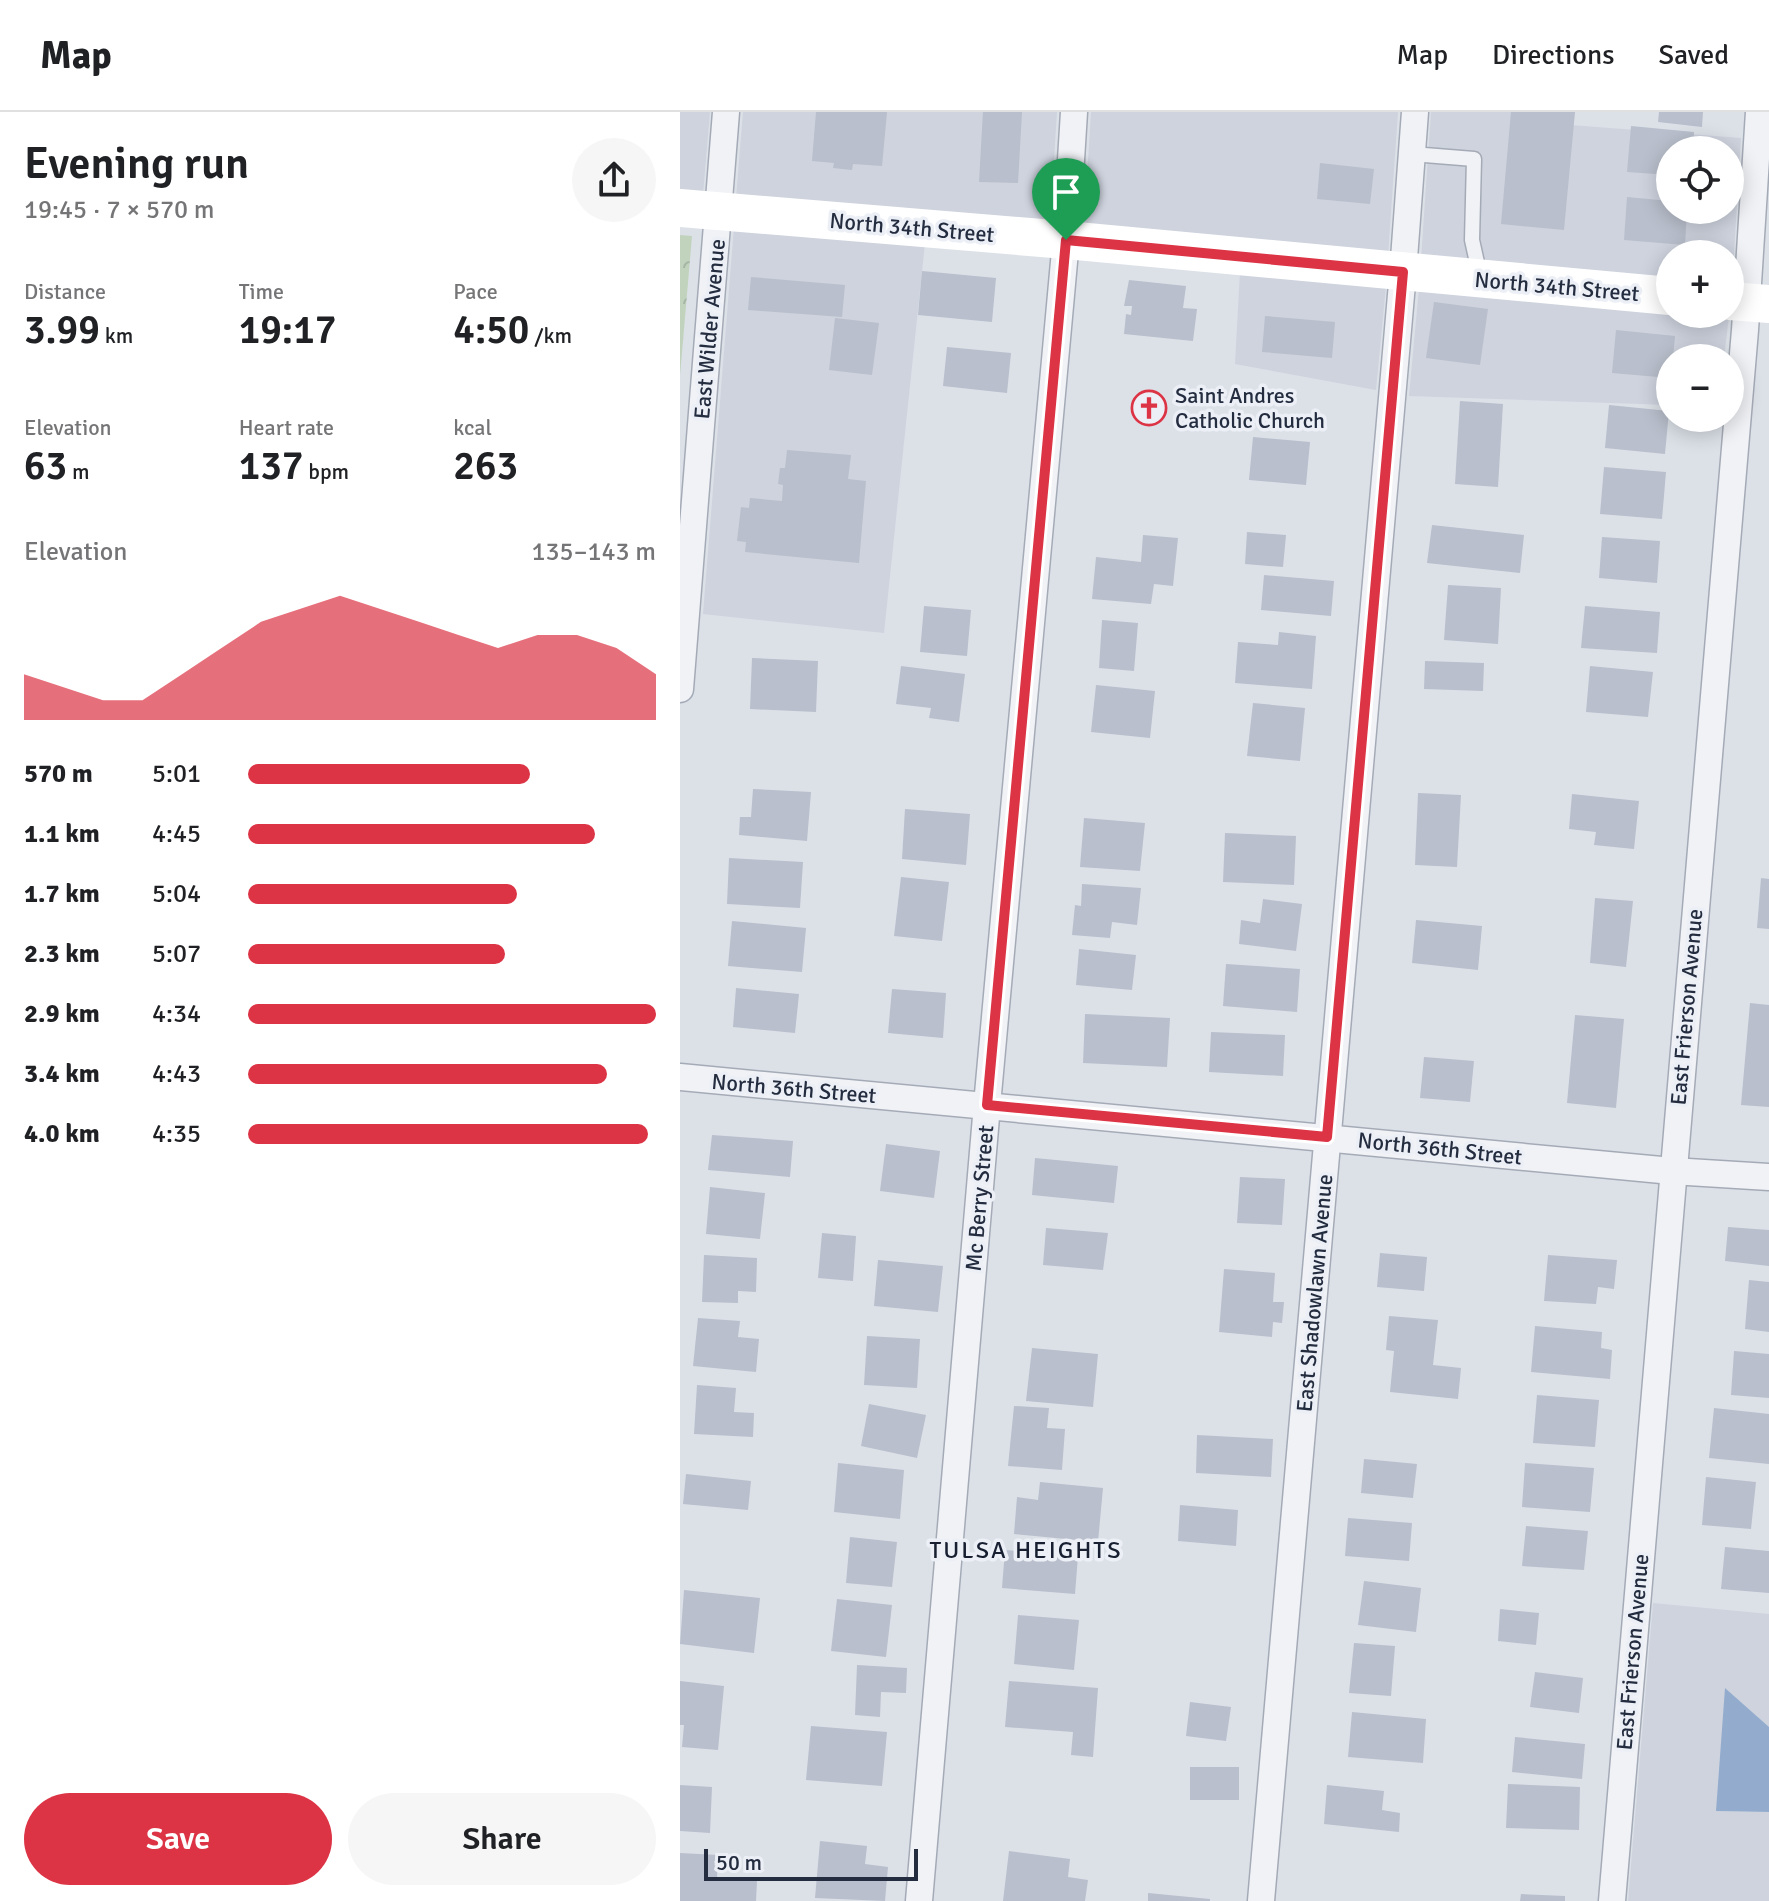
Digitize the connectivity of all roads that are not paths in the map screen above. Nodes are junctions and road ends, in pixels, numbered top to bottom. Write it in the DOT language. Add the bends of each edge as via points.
graph roads {
  1 [pos="726,112"];
  2 [pos="1074,112"];
  3 [pos="1415,112"];
  4 [pos="1759,112"];
  5 [pos="1412,154"];
  6 [pos="680,208"];
  7 [pos="718,211"];
  8 [pos="1066,240"];
  9 [pos="1403,272"];
  10 [pos="1480,279"];
  11 [pos="1656,295"];
  12 [pos="1749,303"];
  13 [pos="681,674"];
  14 [pos="680,1077"];
  15 [pos="987,1105"];
  16 [pos="1327,1137"];
  17 [pos="1672,1171"];
  18 [pos="1769,1177"];
  19 [pos="919,1901"];
  20 [pos="1261,1901"];
  21 [pos="1612,1901"];
  1 -- 7 [label="street, East Wilder Avenue"];
  2 -- 8 [label="street, Mc Berry Street"];
  3 -- 5 [label="street, East Shadowlawn Avenue"];
  4 -- 12 [label="street, East Frierson Avenue"];
  5 -- 9 [label="street, East Shadowlawn Avenue"];
  5 -- 10 [label="lane" via="1474,159 1472,240"];
  6 -- 7 [label="street, North 34th Street"];
  7 -- 8 [label="street, North 34th Street"];
  7 -- 13 [label="street, East Wilder Avenue"];
  8 -- 9 [label="street, North 34th Street"];
  8 -- 15 [label="street, Mc Berry Street"];
  9 -- 10 [label="street, North 34th Street"];
  9 -- 16 [label="street, East Shadowlawn Avenue"];
  10 -- 11 [label="street, North 34th Street"];
  12 -- 17 [label="street, East Frierson Avenue"];
  14 -- 15 [label="street, North 36th Street"];
  15 -- 16 [label="street, North 36th Street"];
  15 -- 19 [label="street, Mc Berry Street"];
  16 -- 17 [label="street, North 36th Street"];
  16 -- 20 [label="street, East Shadowlawn Avenue"];
  17 -- 18 [label="street, North 36th Street"];
  17 -- 21 [label="street, East Frierson Avenue"];
}
